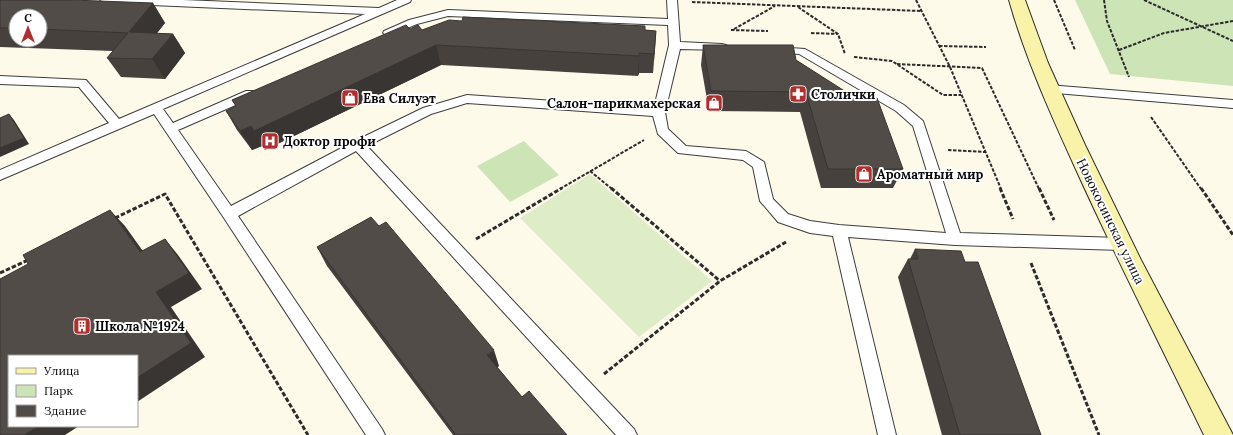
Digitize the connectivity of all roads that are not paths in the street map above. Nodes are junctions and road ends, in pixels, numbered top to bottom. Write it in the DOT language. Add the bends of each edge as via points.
graph roads {
  1 [pos="105,0"];
  2 [pos="406,0"];
  3 [pos="672,0"];
  4 [pos="1017,0"];
  5 [pos="382,11"];
  6 [pos="673,22"];
  7 [pos="377,38"];
  8 [pos="675,45"];
  9 [pos="730,48"];
  10 [pos="762,49"];
  11 [pos="0,80"];
  12 [pos="263,88"];
  13 [pos="1048,89"];
  14 [pos="1233,104"];
  15 [pos="156,108"];
  16 [pos="659,112"];
  17 [pos="117,125"];
  18 [pos="170,129"];
  19 [pos="358,145"];
  20 [pos="0,175"];
  21 [pos="229,214"];
  22 [pos="839,230"];
  23 [pos="955,239"];
  24 [pos="1121,244"];
  25 [pos="376,435"];
  26 [pos="628,435"];
  27 [pos="887,435"];
  28 [pos="1219,435"];
  1 -- 5 [label="lane"];
  2 -- 5 [label="lane"];
  3 -- 6 [label="lane"];
  4 -- 13 [label="street, Новокосинская улица"];
  5 -- 15 [label="lane"];
  6 -- 7 [label="lane" via="448,13 413,22"];
  6 -- 8 [label="lane"];
  8 -- 9 [label="lane"];
  8 -- 16 [label="lane"];
  10 -- 23 [label="lane" via="801,51 900,108 919,124"];
  11 -- 17 [label="lane" via="82,83"];
  12 -- 18 [label="lane"];
  13 -- 14 [label="lane"];
  13 -- 24 [label="street, Новокосинская улица"];
  15 -- 17 [label="lane"];
  15 -- 18 [label="lane"];
  16 -- 19 [label="lane" via="467,99 427,111"];
  16 -- 22 [label="lane" via="662,131 683,150 746,156 759,165 767,201 783,218 810,227"];
  17 -- 20 [label="lane"];
  18 -- 21 [label="lane"];
  19 -- 21 [label="lane"];
  19 -- 26 [label="lane"];
  21 -- 25 [label="lane"];
  22 -- 23 [label="lane"];
  22 -- 27 [label="lane"];
  23 -- 24 [label="lane"];
  24 -- 28 [label="street, Новокосинская улица"];
}
